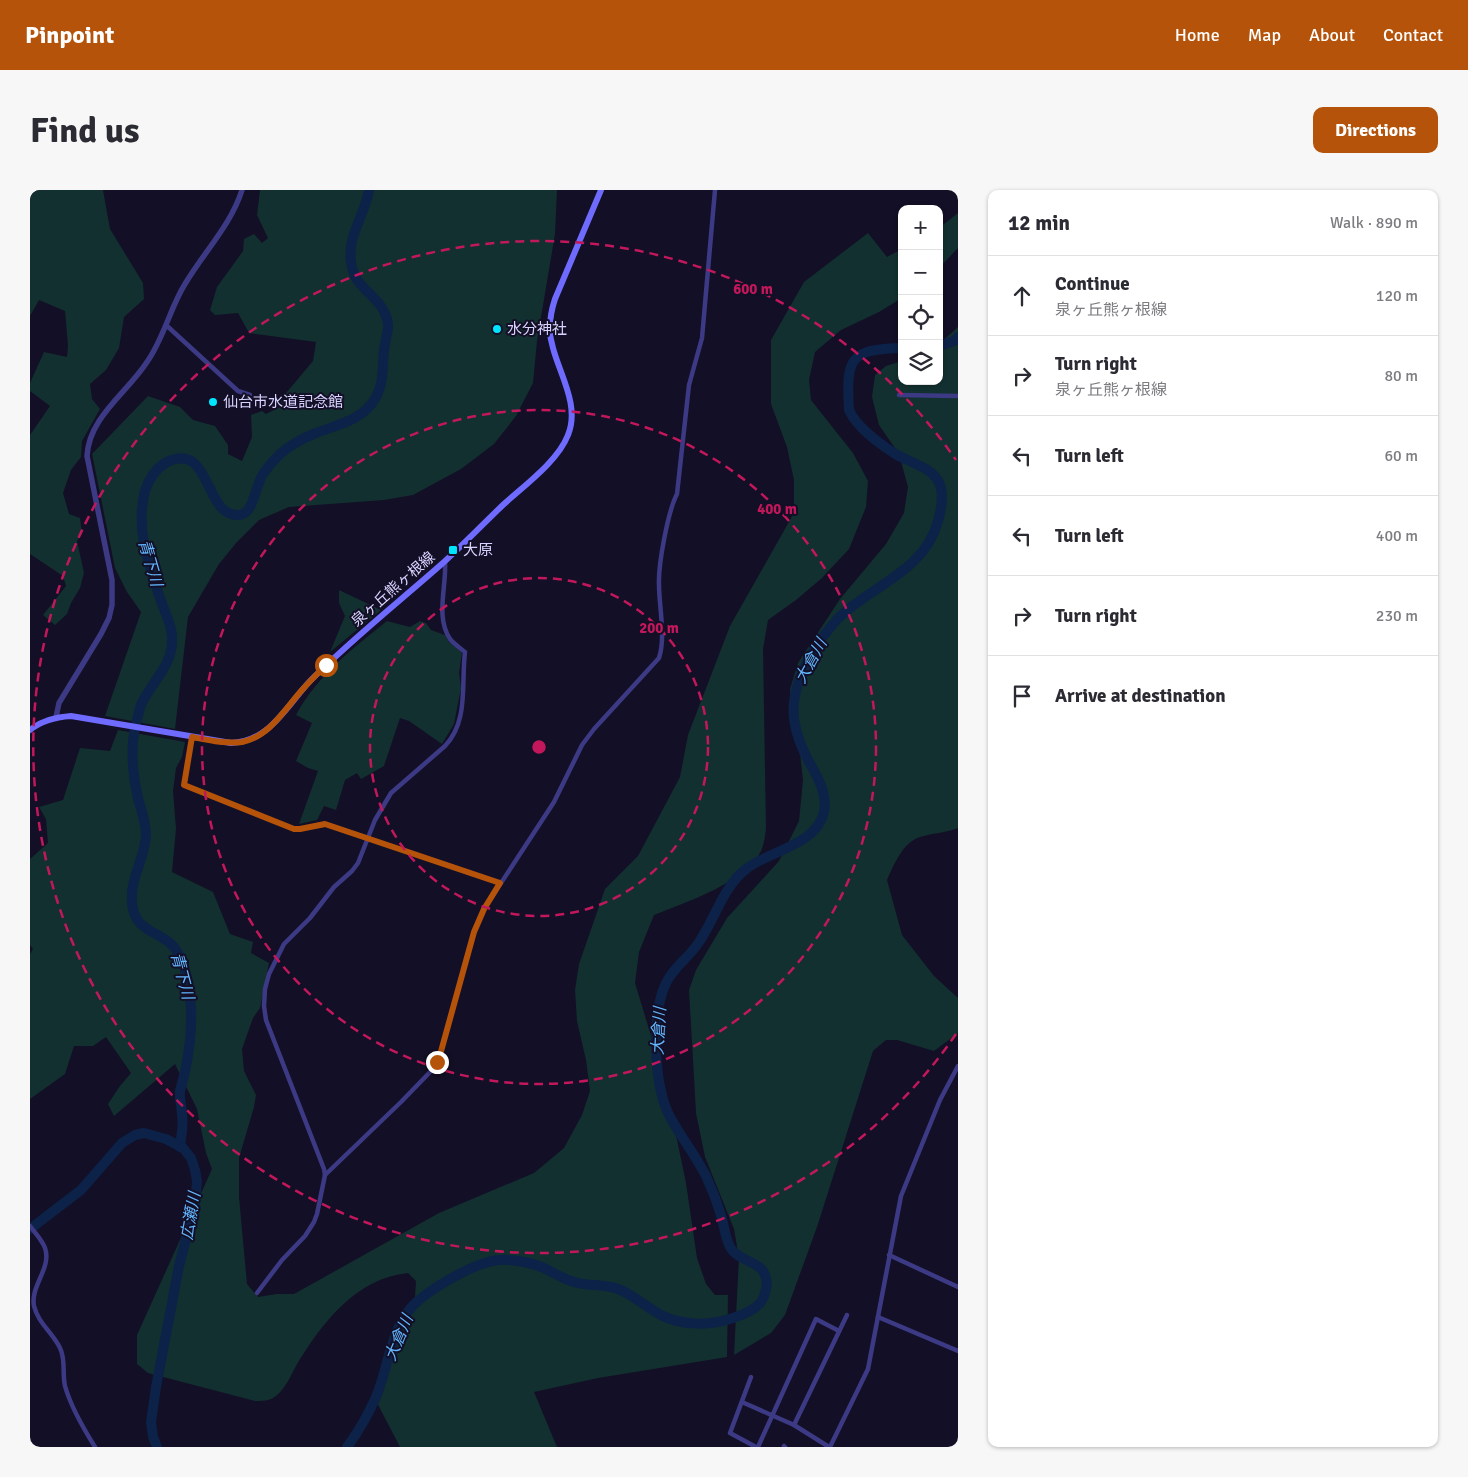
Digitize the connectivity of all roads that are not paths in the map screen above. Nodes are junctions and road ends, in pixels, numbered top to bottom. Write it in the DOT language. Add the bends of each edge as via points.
graph roads {
  1 [pos="242,190"];
  2 [pos="601,190"];
  3 [pos="715,190"];
  4 [pos="166,325"];
  5 [pos="250,395"];
  6 [pos="899,395"];
  7 [pos="958,396"];
  8 [pos="445,560"];
  9 [pos="56,717"];
  10 [pos="30,730"];
  11 [pos="192,737"];
  12 [pos="368,839"];
  13 [pos="500,883"];
  14 [pos="958,1066"];
  15 [pos="325,1175"];
  16 [pos="30,1226"];
  17 [pos="889,1255"];
  18 [pos="958,1287"];
  19 [pos="257,1293"];
  20 [pos="847,1314"];
  21 [pos="878,1317"];
  22 [pos="839,1331"];
  23 [pos="958,1351"];
  24 [pos="751,1377"];
  25 [pos="742,1402"];
  26 [pos="773,1416"];
  27 [pos="794,1425"];
  28 [pos="95,1447"];
  29 [pos="757,1447"];
  30 [pos="829,1447"];
  1 -- 4 [label="street" via="235,210 185,284"];
  2 -- 8 [label="main road, 泉ヶ丘熊ヶ根線" via="551,314 551,342 571,409 572,423 567,438 555,456"];
  3 -- 13 [label="street" via="702,338 689,386 677,494 671,506 659,577 659,658 582,745 554,802"];
  4 -- 5 [label="street" via="238,391"];
  4 -- 9 [label="street" via="138,377 93,429 88,446 87,456 112,580 112,605 101,634 59,703"];
  6 -- 7 [label="street"];
  8 -- 11 [label="main road, 泉ヶ丘熊ヶ根線" via="336,655 262,733 237,742"];
  8 -- 12 [label="street" via="445,631 465,652 459,723 452,738 391,793"];
  9 -- 10 [label="main road, 泉ヶ丘熊ヶ根線"];
  9 -- 11 [label="main road, 泉ヶ丘熊ヶ根線" via="103,720"];
  11 -- 12 [label="street" via="184,785 294,829 325,824"];
  12 -- 13 [label="street"];
  12 -- 15 [label="street" via="352,872 334,887 284,944 268,974 265,989 264,1006 270,1032"];
  13 -- 15 [label="street" via="474,932 437,1062 401,1102"];
  14 -- 17 [label="street" via="940,1100 901,1196"];
  15 -- 19 [label="street" via="314,1222"];
  16 -- 28 [label="street" via="44,1246 46,1258 34,1294 36,1312 60,1348 67,1392"];
  17 -- 18 [label="street"];
  17 -- 21 [label="street"];
  20 -- 22 [label="street"];
  21 -- 23 [label="street"];
  21 -- 30 [label="street" via="868,1369"];
  22 -- 26 [label="street" via="816,1319"];
  22 -- 27 [label="street"];
  24 -- 25 [label="street"];
  25 -- 26 [label="street"];
  25 -- 29 [label="street" via="730,1433"];
  26 -- 27 [label="street"];
  26 -- 29 [label="street"];
  27 -- 30 [label="street"];
}
